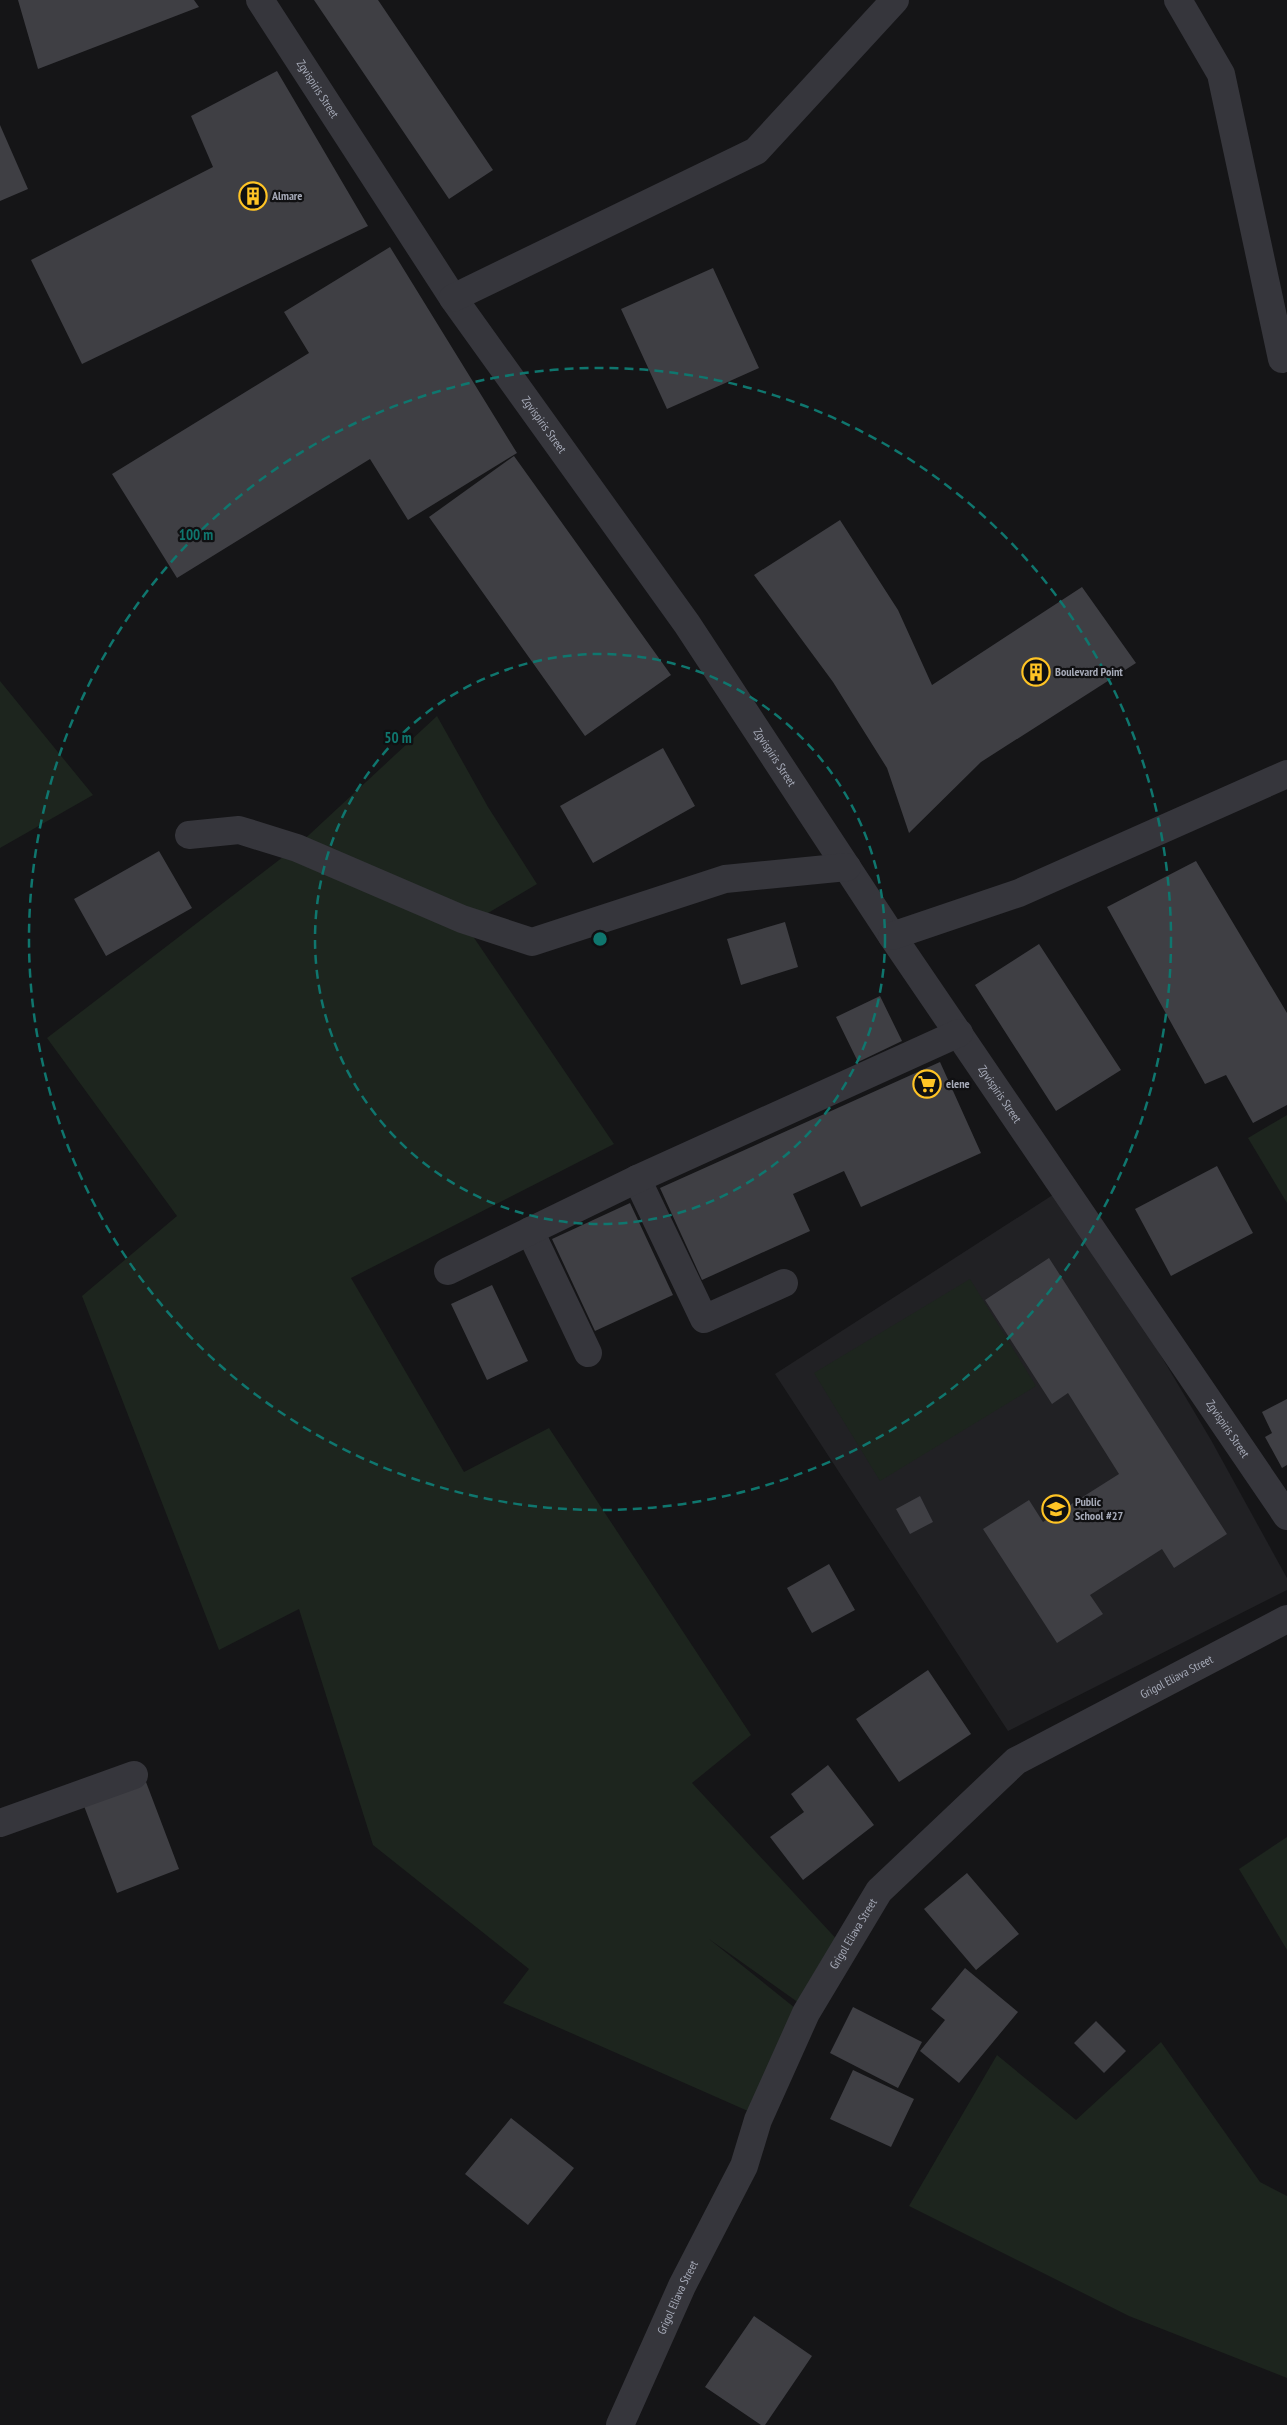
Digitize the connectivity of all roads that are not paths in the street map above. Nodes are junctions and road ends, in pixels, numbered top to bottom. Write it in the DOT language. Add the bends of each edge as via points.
graph roads {
  1 [pos="260,0"];
  2 [pos="895,0"];
  3 [pos="1178,0"];
  4 [pos="453,298"];
  5 [pos="1282,359"];
  6 [pos="1287,774"];
  7 [pos="190,836"];
  8 [pos="847,867"];
  9 [pos="892,936"];
  10 [pos="959,1033"];
  11 [pos="637,1179"];
  12 [pos="530,1231"];
  13 [pos="448,1270"];
  14 [pos="784,1283"];
  15 [pos="588,1353"];
  16 [pos="1287,1516"];
  17 [pos="1287,1619"];
  18 [pos="134,1775"];
  19 [pos="0,1823"];
  20 [pos="620,2425"];
  1 -- 4 [label="street, Zgvispiris Street"];
  2 -- 4 [label="street" via="756,151"];
  3 -- 5 [label="street" via="1221,74"];
  4 -- 8 [label="street, Zgvispiris Street" via="687,624"];
  6 -- 9 [label="street" via="1019,893"];
  7 -- 8 [label="street" via="239,830 297,848 462,919 532,942 725,879"];
  8 -- 9 [label="street, Zgvispiris Street"];
  9 -- 10 [label="street, Zgvispiris Street"];
  10 -- 11 [label="street"];
  10 -- 16 [label="street, Zgvispiris Street"];
  11 -- 12 [label="street"];
  11 -- 14 [label="street" via="704,1319"];
  12 -- 13 [label="street"];
  12 -- 15 [label="street"];
  17 -- 20 [label="street, Grigol Eliava Street" via="1016,1761 879,1891 806,2013 758,2120 744,2166 682,2286"];
  18 -- 19 [label="street"];
}
